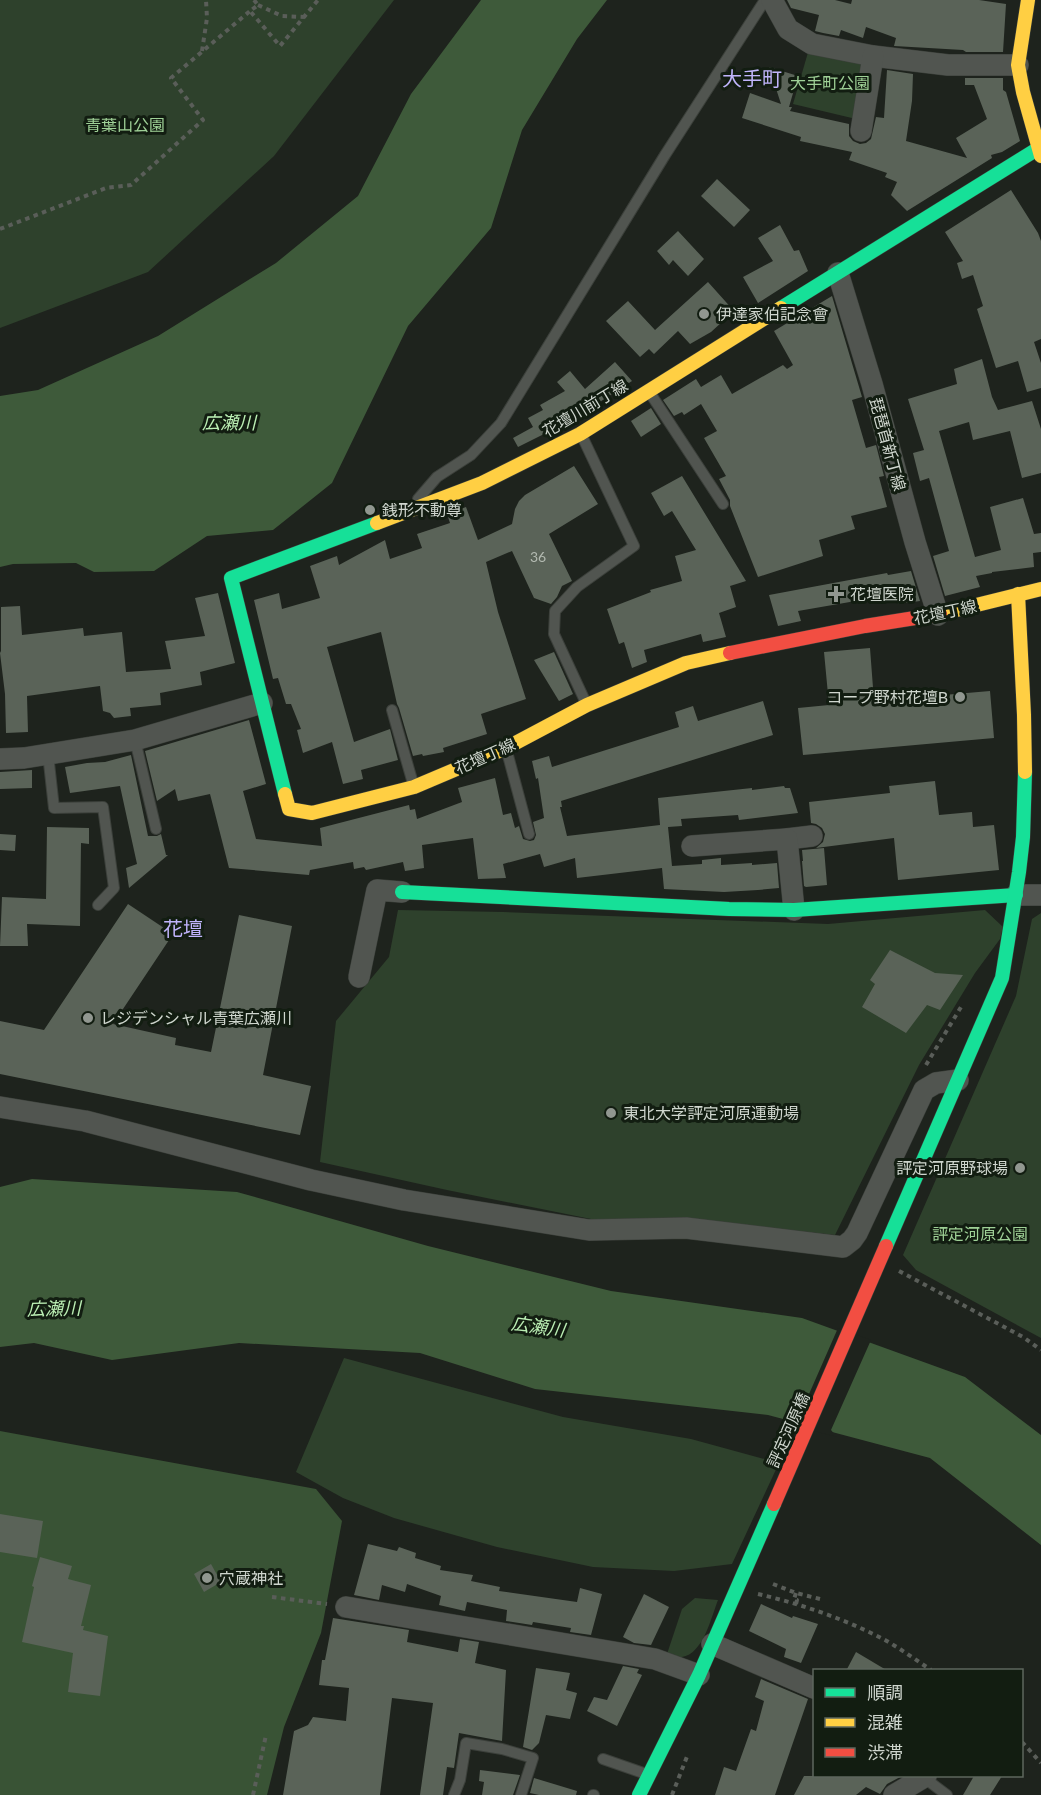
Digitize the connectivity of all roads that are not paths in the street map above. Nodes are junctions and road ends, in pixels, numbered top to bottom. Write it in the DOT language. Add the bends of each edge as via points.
graph roads {
  1 [pos="765,0"];
  2 [pos="772,0"];
  3 [pos="1028,0"];
  4 [pos="873,56"];
  5 [pos="1018,65"];
  6 [pos="861,131"];
  7 [pos="1040,152"];
  8 [pos="838,273"];
  9 [pos="648,390"];
  10 [pos="580,434"];
  11 [pos="723,504"];
  12 [pos="408,510"];
  13 [pos="1041,589"];
  14 [pos="1018,594"];
  15 [pos="938,615"];
  16 [pos="262,703"];
  17 [pos="587,705"];
  18 [pos="392,710"];
  19 [pos="135,740"];
  20 [pos="506,748"];
  21 [pos="48,754"];
  22 [pos="0,759"];
  23 [pos="414,787"];
  24 [pos="156,829"];
  25 [pos="529,834"];
  26 [pos="812,836"];
  27 [pos="1032,838"];
  28 [pos="787,839"];
  29 [pos="692,846"];
  30 [pos="402,891"];
  31 [pos="1016,895"];
  32 [pos="1041,895"];
  33 [pos="98,905"];
  34 [pos="794,910"];
  35 [pos="358,977"];
  36 [pos="958,1080"];
  37 [pos="0,1107"];
  38 [pos="345,1607"];
  39 [pos="712,1644"];
  40 [pos="699,1675"];
  41 [pos="813,1688"];
  42 [pos="603,1759"];
  43 [pos="649,1775"];
  44 [pos="923,1777"];
  45 [pos="926,1777"];
  46 [pos="454,1795"];
  47 [pos="521,1795"];
  48 [pos="639,1795"];
  49 [pos="894,1795"];
  50 [pos="947,1795"];
  1 -- 12 [label="lane" via="501,423 471,454 437,477"];
  2 -- 4 [label="street" via="788,29 812,44"];
  3 -- 5 [label="street"];
  4 -- 5 [label="street" via="948,65"];
  4 -- 6 [label="street"];
  5 -- 7 [label="street"];
  7 -- 8 [label="street, 花壇川前丁線"];
  8 -- 9 [label="street, 花壇川前丁線"];
  8 -- 15 [label="street, 琵琶首新丁線"];
  9 -- 10 [label="street, 花壇川前丁線"];
  9 -- 11 [label="lane"];
  10 -- 12 [label="street, 花壇川前丁線" via="482,483"];
  10 -- 17 [label="lane" via="634,546 577,587 555,611 554,634"];
  12 -- 16 [label="street, 花壇川前丁線" via="231,578"];
  13 -- 14 [label="street, 花壇丁線"];
  14 -- 15 [label="street, 花壇丁線"];
  14 -- 27 [label="street, 評定河原橋" via="1025,783"];
  15 -- 17 [label="street, 花壇丁線" via="686,663"];
  16 -- 19 [label="street"];
  16 -- 23 [label="street, 花壇丁線" via="288,809 312,813"];
  17 -- 20 [label="street, 花壇丁線"];
  18 -- 23 [label="lane"];
  19 -- 21 [label="street"];
  19 -- 24 [label="lane"];
  20 -- 23 [label="street, 花壇丁線"];
  20 -- 25 [label="lane"];
  21 -- 22 [label="street"];
  21 -- 33 [label="lane" via="54,808 103,807 114,888"];
  26 -- 28 [label="street"];
  27 -- 31 [label="street, 評定河原橋"];
  28 -- 29 [label="street"];
  28 -- 34 [label="street"];
  30 -- 34 [label="street"];
  30 -- 35 [label="street" via="377,890"];
  31 -- 32 [label="street"];
  31 -- 34 [label="street"];
  31 -- 36 [label="street, 評定河原橋" via="1002,978"];
  36 -- 37 [label="street" via="936,1083 924,1090 857,1233 843,1246 686,1228 590,1230 416,1202 311,1180 85,1121"];
  36 -- 39 [label="street, 評定河原橋"];
  38 -- 40 [label="street" via="655,1659"];
  39 -- 40 [label="street, 評定河原橋"];
  39 -- 41 [label="street"];
  40 -- 43 [label="street, 評定河原橋"];
  42 -- 43 [label="lane"];
  43 -- 48 [label="street, 評定河原橋"];
  44 -- 49 [label="street"];
  45 -- 50 [label="lane"];
  46 -- 47 [label="lane" via="466,1743 533,1758"];
}
